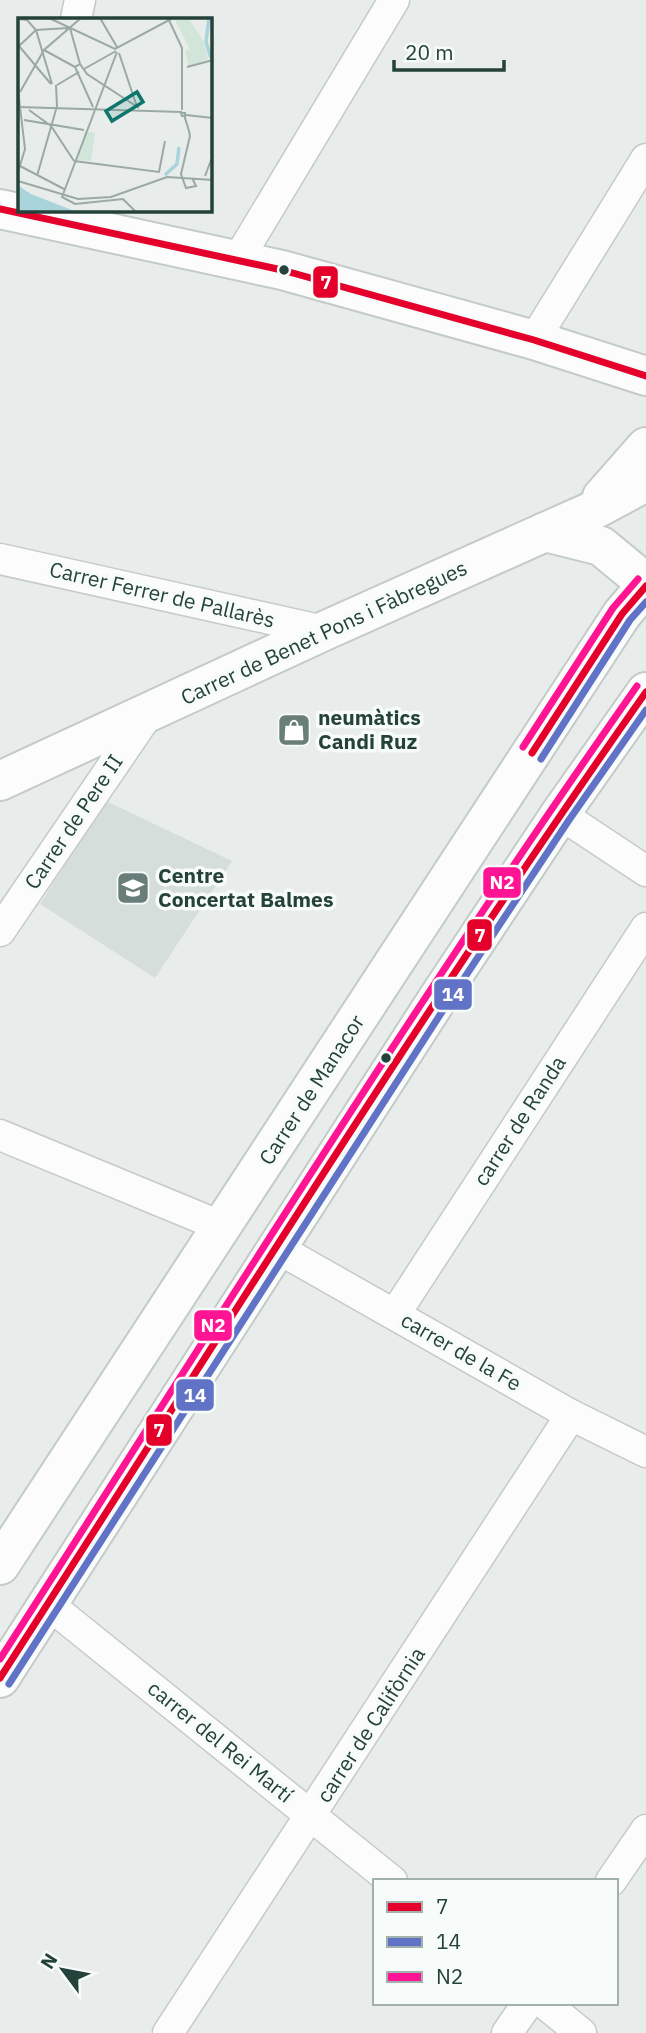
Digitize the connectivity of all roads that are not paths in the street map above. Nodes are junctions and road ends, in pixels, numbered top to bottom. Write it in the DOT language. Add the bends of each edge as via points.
graph roads {
  1 [pos="80,0"];
  2 [pos="394,0"];
  3 [pos="76,18"];
  4 [pos="646,159"];
  5 [pos="22,212"];
  6 [pos="237,261"];
  7 [pos="534,340"];
  8 [pos="646,376"];
  9 [pos="646,447"];
  10 [pos="646,482"];
  11 [pos="590,512"];
  12 [pos="545,532"];
  13 [pos="0,559"];
  14 [pos="640,603"];
  15 [pos="324,631"];
  16 [pos="646,692"];
  17 [pos="148,714"];
  18 [pos="0,782"];
  19 [pos="560,814"];
  20 [pos="646,871"];
  21 [pos="0,931"];
  22 [pos="641,945"];
  23 [pos="0,1135"];
  24 [pos="223,1227"];
  25 [pos="277,1248"];
  26 [pos="395,1314"];
  27 [pos="571,1415"];
  28 [pos="646,1452"];
  29 [pos="0,1565"];
  30 [pos="48,1604"];
  31 [pos="0,1678"];
  32 [pos="312,1816"];
  33 [pos="646,1830"];
  34 [pos="390,1879"];
  35 [pos="612,1879"];
  36 [pos="527,2005"];
  37 [pos="546,2005"];
  38 [pos="168,2033"];
  39 [pos="507,2033"];
  40 [pos="581,2033"];
  1 -- 3 [label="street"];
  2 -- 6 [label="street"];
  4 -- 7 [label="street"];
  5 -- 6 [label="main road"];
  6 -- 7 [label="main road"];
  7 -- 8 [label="main road"];
  9 -- 11 [label="main road"];
  10 -- 11 [label="main road, Carrer de Benet Pons i Fàbregues"];
  11 -- 12 [label="main road, Carrer de Benet Pons i Fàbregues"];
  12 -- 14 [label="main road, Carrer de Manacor" via="601,546"];
  12 -- 15 [label="main road, Carrer de Benet Pons i Fàbregues"];
  13 -- 15 [label="street, Carrer Ferrer de Pallarès"];
  14 -- 24 [label="main road, Carrer de Manacor"];
  15 -- 17 [label="main road, Carrer de Benet Pons i Fàbregues"];
  16 -- 19 [label="main road"];
  17 -- 18 [label="main road, Carrer de Benet Pons i Fàbregues"];
  17 -- 21 [label="street, Carrer de Pere II"];
  19 -- 20 [label="street"];
  19 -- 25 [label="main road"];
  22 -- 26 [label="street, carrer de Randa"];
  23 -- 24 [label="street"];
  24 -- 29 [label="main road, Carrer de Manacor"];
  25 -- 26 [label="street, carrer de la Fe"];
  25 -- 30 [label="main road"];
  26 -- 27 [label="street, carrer de la Fe"];
  27 -- 28 [label="street, carrer de la Fe"];
  27 -- 32 [label="street, carrer de Califòrnia"];
  30 -- 31 [label="main road"];
  30 -- 32 [label="street, carrer del Rei Martí"];
  32 -- 34 [label="street, carrer del Rei Martí"];
  32 -- 38 [label="street, carrer de Califòrnia"];
  33 -- 35 [label="street"];
  36 -- 39 [label="street"];
  37 -- 40 [label="street"];
}
